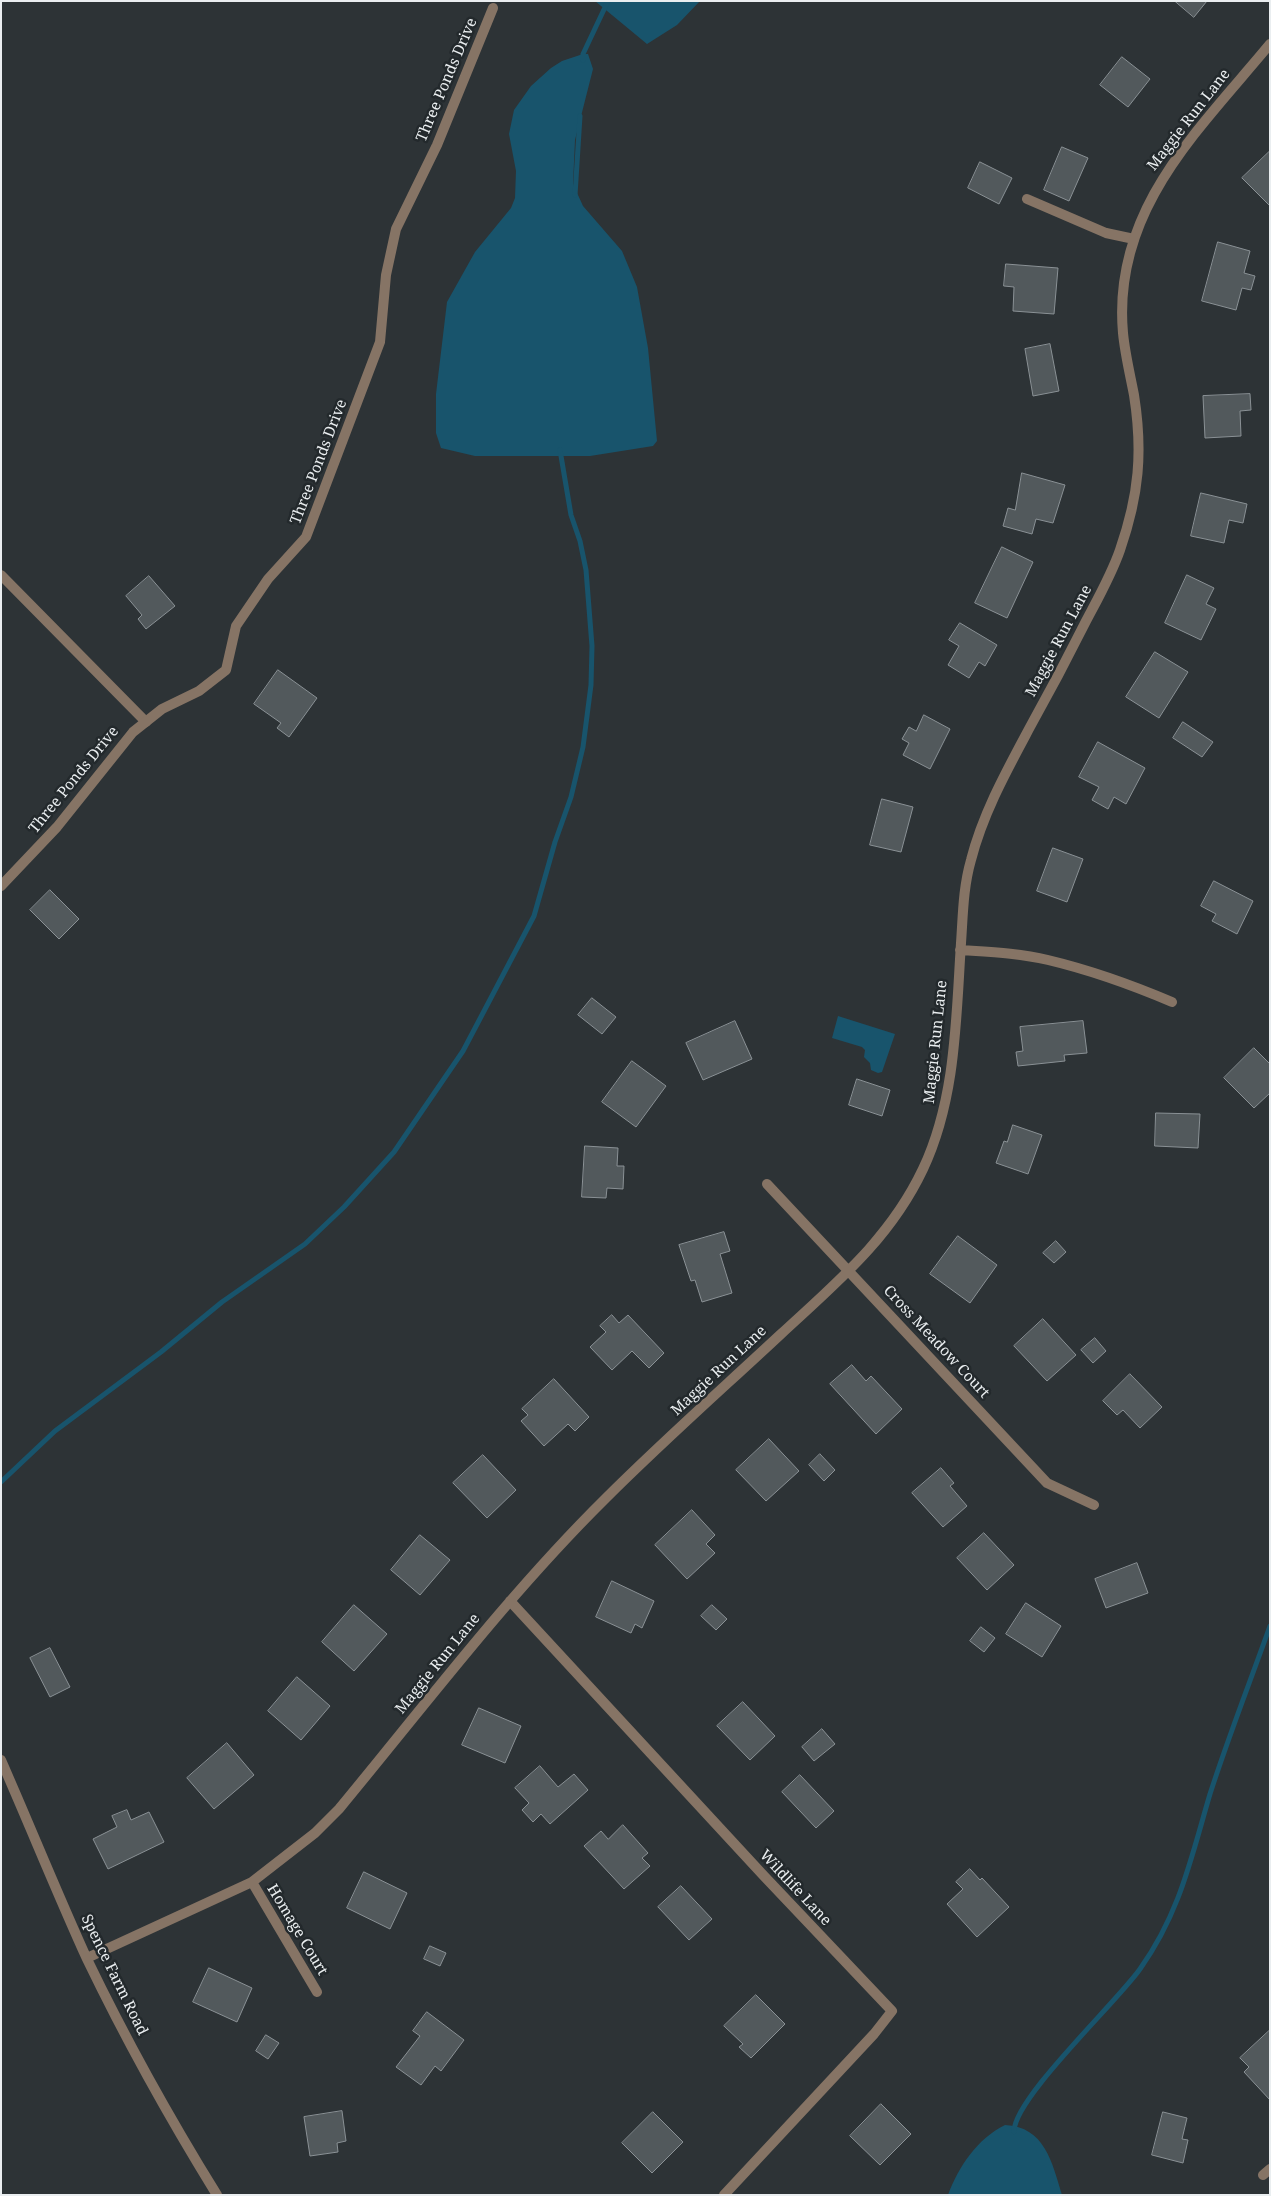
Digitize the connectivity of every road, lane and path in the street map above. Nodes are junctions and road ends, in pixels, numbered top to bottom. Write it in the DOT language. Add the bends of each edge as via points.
graph roads {
  1 [pos="493,8"];
  2 [pos="1270,44"];
  3 [pos="1027,199"];
  4 [pos="1134,239"];
  5 [pos="1,575"];
  6 [pos="146,722"];
  7 [pos="1,886"];
  8 [pos="960,950"];
  9 [pos="1172,1002"];
  10 [pos="767,1184"];
  11 [pos="849,1272"];
  12 [pos="1094,1505"];
  13 [pos="510,1601"];
  14 [pos="1,1760"];
  15 [pos="252,1882"];
  16 [pos="87,1958"];
  17 [pos="317,1992"];
  18 [pos="218,2195"];
  19 [pos="724,2195"];
  1 -- 6 [label="street, Three Ponds Drive" via="436,145 396,229 386,275 380,342 306,536 268,579 236,626 226,670 199,692 162,709"];
  2 -- 4 [label="street, Maggie Run Lane" via="1172,162 1147,205"];
  3 -- 4 [label="street" via="1106,233"];
  4 -- 8 [label="street, Maggie Run Lane" via="1128,258 1122,306 1125,353 1139,430 1140,458 1134,505 1113,570 990,806 964,889"];
  5 -- 6 [label="street"];
  6 -- 7 [label="street, Three Ponds Drive" via="132,732 57,827"];
  8 -- 9 [label="street" via="1048,960 1139,988"];
  8 -- 11 [label="street, Maggie Run Lane" via="951,1077 936,1141 902,1207 878,1242"];
  10 -- 11 [label="street, Cross Meadow Court"];
  11 -- 12 [label="street, Cross Meadow Court" via="1047,1484"];
  11 -- 13 [label="street, Maggie Run Lane" via="607,1496"];
  13 -- 15 [label="street, Maggie Run Lane" via="339,1809 302,1844"];
  13 -- 19 [label="street, Wildlife Lane" via="892,2011"];
  14 -- 16 [label="street, Spence Farm Road"];
  15 -- 16 [label="street, Maggie Run Lane"];
  15 -- 17 [label="street, Homage Court"];
  16 -- 18 [label="street, Spence Farm Road" via="145,2073"];
}
